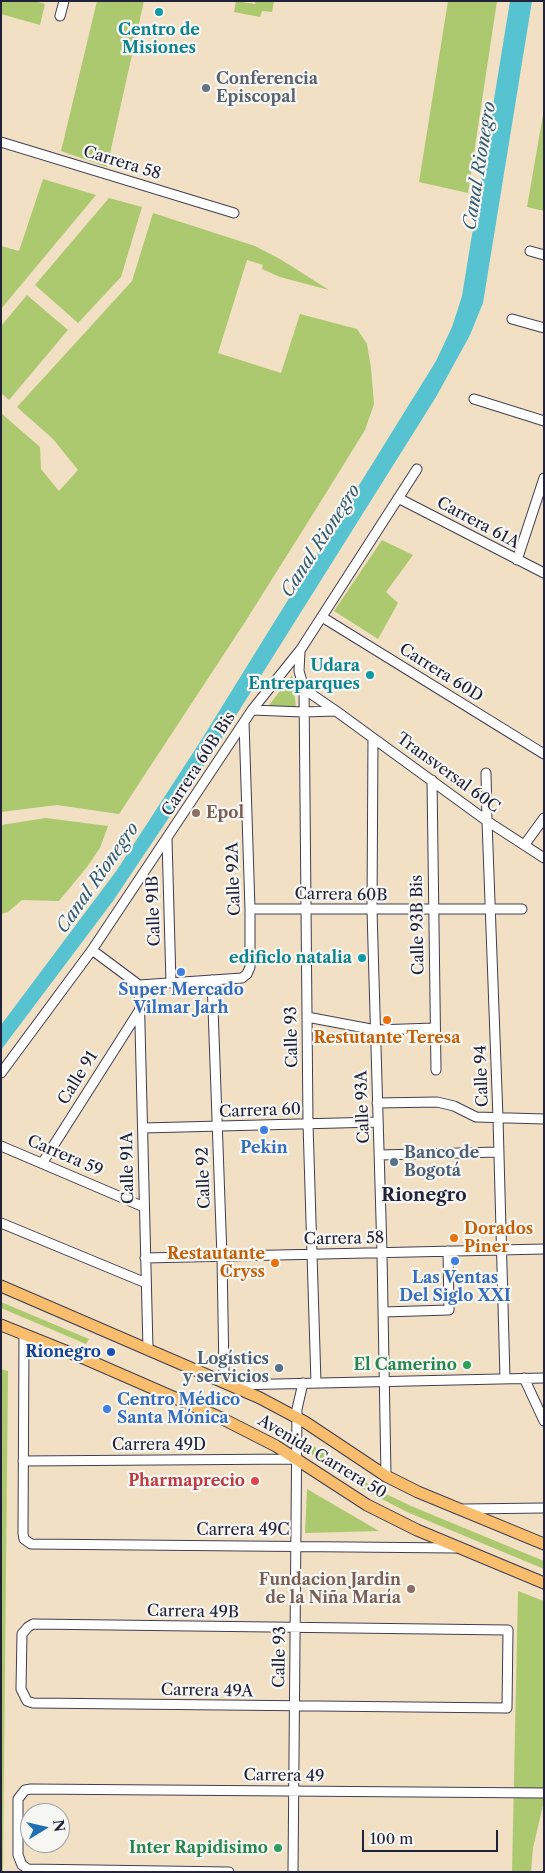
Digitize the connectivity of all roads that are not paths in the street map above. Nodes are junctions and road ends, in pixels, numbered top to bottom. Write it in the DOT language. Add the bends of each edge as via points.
graph roads {
  1 [pos="64,1"];
  2 [pos="60,16"];
  3 [pos="1,142"];
  4 [pos="234,213"];
  5 [pos="530,251"];
  6 [pos="544,255"];
  7 [pos="512,319"];
  8 [pos="544,328"];
  9 [pos="474,399"];
  10 [pos="544,421"];
  11 [pos="417,469"];
  12 [pos="544,478"];
  13 [pos="398,498"];
  14 [pos="517,560"];
  15 [pos="544,573"];
  16 [pos="322,617"];
  17 [pos="301,649"];
  18 [pos="304,690"];
  19 [pos="252,710"];
  20 [pos="336,711"];
  21 [pos="303,712"];
  22 [pos="244,722"];
  23 [pos="373,738"];
  24 [pos="544,754"];
  25 [pos="486,773"];
  26 [pos="432,780"];
  27 [pos="544,818"];
  28 [pos="487,820"];
  29 [pos="167,839"];
  30 [pos="525,844"];
  31 [pos="544,858"];
  32 [pos="250,909"];
  33 [pos="306,909"];
  34 [pos="522,909"];
  35 [pos="372,910"];
  36 [pos="433,910"];
  37 [pos="490,910"];
  38 [pos="92,950"];
  39 [pos="212,980"];
  40 [pos="171,983"];
  41 [pos="140,985"];
  42 [pos="140,1010"];
  43 [pos="307,1017"];
  44 [pos="434,1028"];
  45 [pos="376,1030"];
  46 [pos="436,1070"];
  47 [pos="1,1073"];
  48 [pos="377,1102"];
  49 [pos="498,1118"];
  50 [pos="544,1119"];
  51 [pos="378,1122"];
  52 [pos="308,1124"];
  53 [pos="217,1127"];
  54 [pos="142,1128"];
  55 [pos="1,1146"];
  56 [pos="499,1152"];
  57 [pos="380,1155"];
  58 [pos="43,1162"];
  59 [pos="144,1207"];
  60 [pos="1,1223"];
  61 [pos="544,1249"];
  62 [pos="502,1250"];
  63 [pos="448,1251"];
  64 [pos="382,1253"];
  65 [pos="313,1254"];
  66 [pos="222,1257"];
  67 [pos="145,1258"];
  68 [pos="146,1283"];
  69 [pos="1,1286"];
  70 [pos="383,1312"];
  71 [pos="1,1325"];
  72 [pos="24,1334"];
  73 [pos="148,1349"];
  74 [pos="224,1374"];
  75 [pos="524,1378"];
  76 [pos="544,1378"];
  77 [pos="505,1379"];
  78 [pos="384,1382"];
  79 [pos="303,1383"];
  80 [pos="316,1383"];
  81 [pos="231,1385"];
  82 [pos="297,1417"];
  83 [pos="544,1422"];
  84 [pos="296,1459"];
  85 [pos="23,1461"];
  86 [pos="386,1476"];
  87 [pos="544,1508"];
  88 [pos="461,1510"];
  89 [pos="544,1544"];
  90 [pos="296,1546"];
  91 [pos="460,1548"];
  92 [pos="544,1582"];
  93 [pos="296,1629"];
  94 [pos="27,1701"];
  95 [pos="295,1707"];
  96 [pos="507,1708"];
  97 [pos="294,1791"];
  98 [pos="544,1793"];
  99 [pos="229,1872"];
  100 [pos="293,1872"];
  1 -- 2 [label="street"];
  3 -- 4 [label="street, Carrera 58"];
  5 -- 6 [label="street"];
  7 -- 8 [label="street"];
  9 -- 10 [label="street"];
  11 -- 13 [label="street, Carrera 60B Bis"];
  12 -- 14 [label="street"];
  13 -- 14 [label="street, Carrera 61A"];
  13 -- 16 [label="street, Carrera 60B Bis"];
  14 -- 15 [label="street, Carrera 61A"];
  16 -- 17 [label="street, Carrera 60B Bis"];
  16 -- 24 [label="street, Carrera 60D"];
  17 -- 18 [label="street" via="299,671"];
  17 -- 19 [label="street, Carrera 60B Bis"];
  18 -- 20 [label="street, Transversal 60C"];
  18 -- 21 [label="street, Calle 93"];
  19 -- 21 [label="street"];
  19 -- 22 [label="street, Carrera 60B Bis"];
  20 -- 21 [label="street"];
  20 -- 23 [label="street, Transversal 60C"];
  21 -- 33 [label="street, Calle 93"];
  22 -- 29 [label="street, Carrera 60B Bis"];
  22 -- 32 [label="street, Calle 92A"];
  23 -- 26 [label="street, Transversal 60C"];
  23 -- 35 [label="street, Calle 93A"];
  25 -- 28 [label="street, Calle 94"];
  26 -- 28 [label="street, Transversal 60C"];
  26 -- 36 [label="street, Calle 93B Bis"];
  27 -- 30 [label="street"];
  28 -- 30 [label="street, Transversal 60C"];
  28 -- 37 [label="street, Calle 94"];
  29 -- 38 [label="street, Carrera 60B Bis"];
  29 -- 40 [label="street, Calle 91B"];
  30 -- 31 [label="street, Transversal 60C"];
  32 -- 33 [label="street, Carrera 60B"];
  32 -- 39 [label="street, Calle 92A" via="250,967 247,974 242,978"];
  33 -- 35 [label="street, Carrera 60B"];
  33 -- 43 [label="street, Calle 93"];
  34 -- 37 [label="street, Carrera 60B"];
  35 -- 36 [label="street, Carrera 60B"];
  35 -- 45 [label="street, Calle 93A"];
  36 -- 37 [label="street, Carrera 60B"];
  36 -- 44 [label="street, Calle 93B Bis"];
  37 -- 49 [label="street, Calle 94"];
  38 -- 41 [label="street"];
  38 -- 47 [label="street, Carrera 60B Bis"];
  39 -- 40 [label="street"];
  39 -- 53 [label="street, Calle 92"];
  40 -- 41 [label="street"];
  41 -- 42 [label="street, Calle 91A"];
  42 -- 54 [label="street, Calle 91A"];
  42 -- 58 [label="street, Calle 91"];
  43 -- 45 [label="street"];
  43 -- 52 [label="street, Calle 93"];
  44 -- 45 [label="street"];
  44 -- 46 [label="street, Calle 93B Bis"];
  45 -- 48 [label="street, Calle 93A"];
  48 -- 49 [label="street" via="446,1103 476,1117"];
  48 -- 51 [label="street, Calle 93A"];
  49 -- 50 [label="street"];
  49 -- 56 [label="street, Calle 94"];
  51 -- 52 [label="street, Carrera 60"];
  51 -- 57 [label="street, Calle 93A"];
  52 -- 53 [label="street, Carrera 60"];
  52 -- 65 [label="street, Calle 93"];
  53 -- 54 [label="street, Carrera 60"];
  53 -- 66 [label="street, Calle 92"];
  54 -- 59 [label="street, Calle 91A"];
  55 -- 58 [label="street, Carrera 59"];
  56 -- 57 [label="street"];
  56 -- 62 [label="street, Calle 94"];
  57 -- 64 [label="street, Calle 93A"];
  58 -- 59 [label="street, Carrera 59"];
  59 -- 67 [label="street, Calle 91A"];
  60 -- 68 [label="street"];
  61 -- 62 [label="street, Carrera 58"];
  62 -- 63 [label="street, Carrera 58"];
  62 -- 77 [label="street, Calle 94"];
  63 -- 64 [label="street, Carrera 58"];
  63 -- 70 [label="street" via="450,1310"];
  64 -- 65 [label="street, Carrera 58"];
  64 -- 70 [label="street, Calle 93A"];
  65 -- 66 [label="street, Carrera 58"];
  65 -- 80 [label="street, Calle 93"];
  66 -- 67 [label="street, Carrera 58"];
  66 -- 74 [label="street, Calle 92"];
  67 -- 68 [label="street, Calle 91A"];
  68 -- 73 [label="street, Calle 91A"];
  69 -- 73 [label="main road, Avenida Carrera 50"];
  70 -- 78 [label="street, Calle 93A"];
  71 -- 72 [label="main road, Avenida Carrera 50"];
  72 -- 84 [label="main road, Avenida Carrera 50" via="221,1418"];
  72 -- 85 [label="street"];
  73 -- 81 [label="main road, Avenida Carrera 50"];
  75 -- 76 [label="street"];
  75 -- 77 [label="street"];
  75 -- 83 [label="street"];
  77 -- 78 [label="street"];
  78 -- 80 [label="street"];
  78 -- 86 [label="street, Calle 93A"];
  79 -- 80 [label="street"];
  79 -- 81 [label="street"];
  79 -- 82 [label="street, Calle 93"];
  81 -- 82 [label="main road, Avenida Carrera 50"];
  82 -- 84 [label="street, Calle 93"];
  82 -- 86 [label="main road, Avenida Carrera 50"];
  84 -- 85 [label="street, Carrera 49D"];
  84 -- 90 [label="street, Calle 93"];
  84 -- 91 [label="main road, Avenida Carrera 50" via="367,1505"];
  85 -- 90 [label="street, Carrera 49C" via="23,1533 26,1542 36,1545"];
  86 -- 88 [label="main road, Avenida Carrera 50"];
  87 -- 88 [label="street"];
  88 -- 89 [label="main road, Avenida Carrera 50"];
  90 -- 91 [label="street, Carrera 49C"];
  90 -- 93 [label="street, Calle 93"];
  91 -- 92 [label="main road, Avenida Carrera 50"];
  93 -- 94 [label="street, Carrera 49B" via="33,1624 22,1634 21,1689"];
  93 -- 95 [label="street, Calle 93"];
  93 -- 96 [label="street, Carrera 49B" via="508,1630"];
  94 -- 95 [label="street, Carrera 49A" via="33,1704"];
  95 -- 96 [label="street, Carrera 49A"];
  95 -- 97 [label="street, Calle 93"];
  97 -- 98 [label="street, Carrera 49"];
  97 -- 99 [label="street, Carrera 49" via="25,1790 18,1798 18,1855 22,1865 28,1869"];
  97 -- 100 [label="street, Calle 93"];
}
